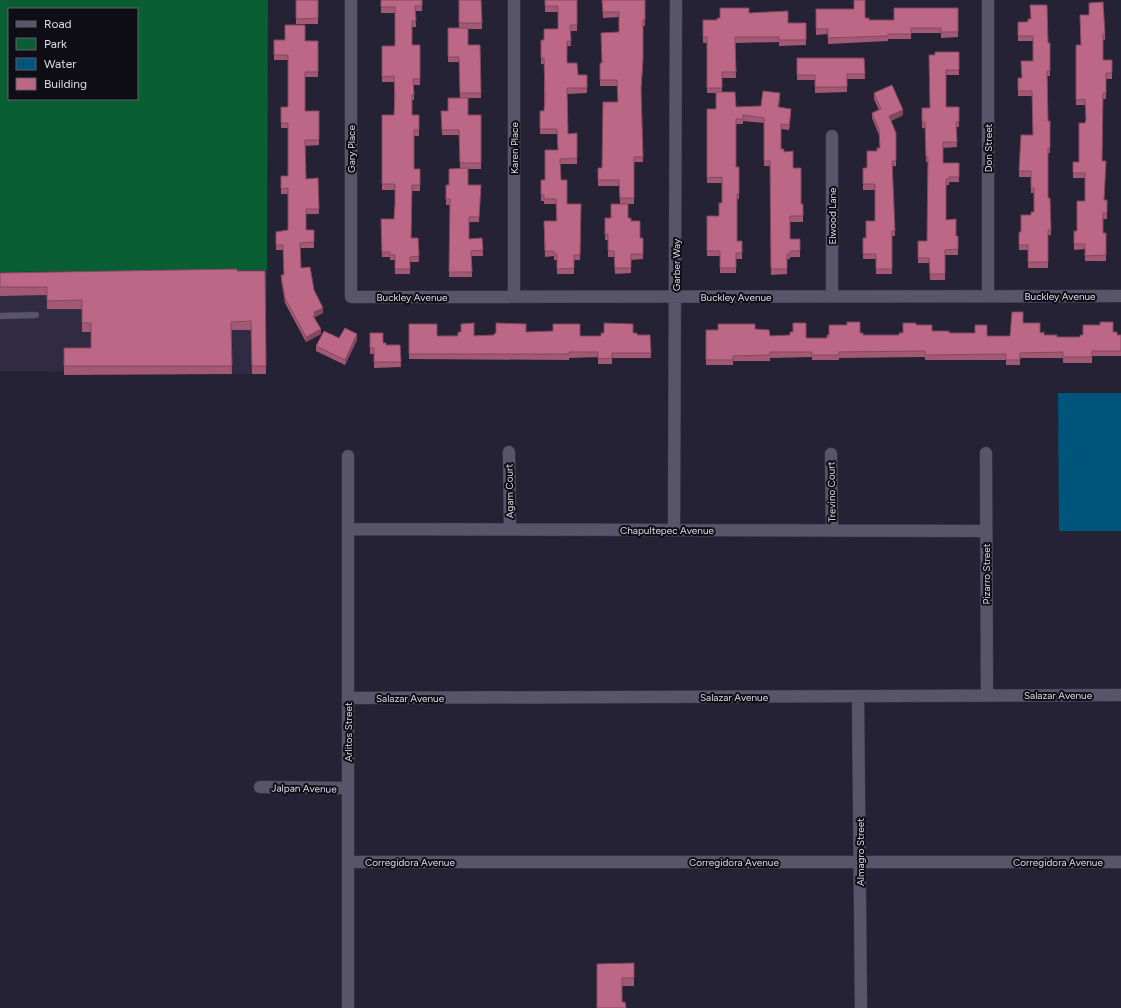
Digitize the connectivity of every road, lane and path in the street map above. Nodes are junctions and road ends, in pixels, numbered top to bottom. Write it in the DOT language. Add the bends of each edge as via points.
graph roads {
  1 [pos="351,0"];
  2 [pos="514,0"];
  3 [pos="676,0"];
  4 [pos="988,0"];
  5 [pos="832,136"];
  6 [pos="832,296"];
  7 [pos="988,296"];
  8 [pos="1121,296"];
  9 [pos="352,297"];
  10 [pos="514,297"];
  11 [pos="676,297"];
  12 [pos="36,315"];
  13 [pos="0,316"];
  14 [pos="509,452"];
  15 [pos="986,453"];
  16 [pos="831,454"];
  17 [pos="348,456"];
  18 [pos="348,529"];
  19 [pos="510,529"];
  20 [pos="674,530"];
  21 [pos="832,530"];
  22 [pos="986,531"];
  23 [pos="1121,695"];
  24 [pos="858,696"];
  25 [pos="987,696"];
  26 [pos="348,698"];
  27 [pos="260,788"];
  28 [pos="348,788"];
  29 [pos="348,862"];
  30 [pos="860,862"];
  31 [pos="1121,862"];
  32 [pos="348,1008"];
  33 [pos="861,1008"];
  1 -- 9 [label="street, Gary Place"];
  2 -- 10 [label="street, Karen Place"];
  3 -- 11 [label="street, Garber Way"];
  4 -- 7 [label="street, Don Street"];
  5 -- 6 [label="street, Elwood Lane"];
  6 -- 7 [label="street, Buckley Avenue"];
  6 -- 11 [label="street, Buckley Avenue"];
  7 -- 8 [label="street, Buckley Avenue"];
  9 -- 10 [label="street, Buckley Avenue"];
  10 -- 11 [label="street, Buckley Avenue"];
  11 -- 20 [label="street, Garber Way"];
  12 -- 13 [label="lane"];
  14 -- 19 [label="street, Agam Court"];
  15 -- 22 [label="street, Pizarro Street"];
  16 -- 21 [label="street, Trevino Court"];
  17 -- 18 [label="street, Arlitos Street"];
  18 -- 19 [label="street, Chapultepec Avenue"];
  18 -- 26 [label="street, Arlitos Street"];
  19 -- 20 [label="street, Chapultepec Avenue"];
  20 -- 21 [label="street, Chapultepec Avenue"];
  21 -- 22 [label="street, Chapultepec Avenue"];
  22 -- 25 [label="street, Pizarro Street"];
  23 -- 25 [label="street, Salazar Avenue"];
  24 -- 25 [label="street, Salazar Avenue"];
  24 -- 26 [label="street, Salazar Avenue"];
  24 -- 30 [label="street, Almagro Street"];
  26 -- 28 [label="street, Arlitos Street"];
  27 -- 28 [label="street, Jalpan Avenue"];
  28 -- 29 [label="street, Arlitos Street"];
  29 -- 30 [label="street, Corregidora Avenue"];
  29 -- 32 [label="street, Arlitos Street"];
  30 -- 31 [label="street, Corregidora Avenue"];
  30 -- 33 [label="street, Almagro Street"];
}
